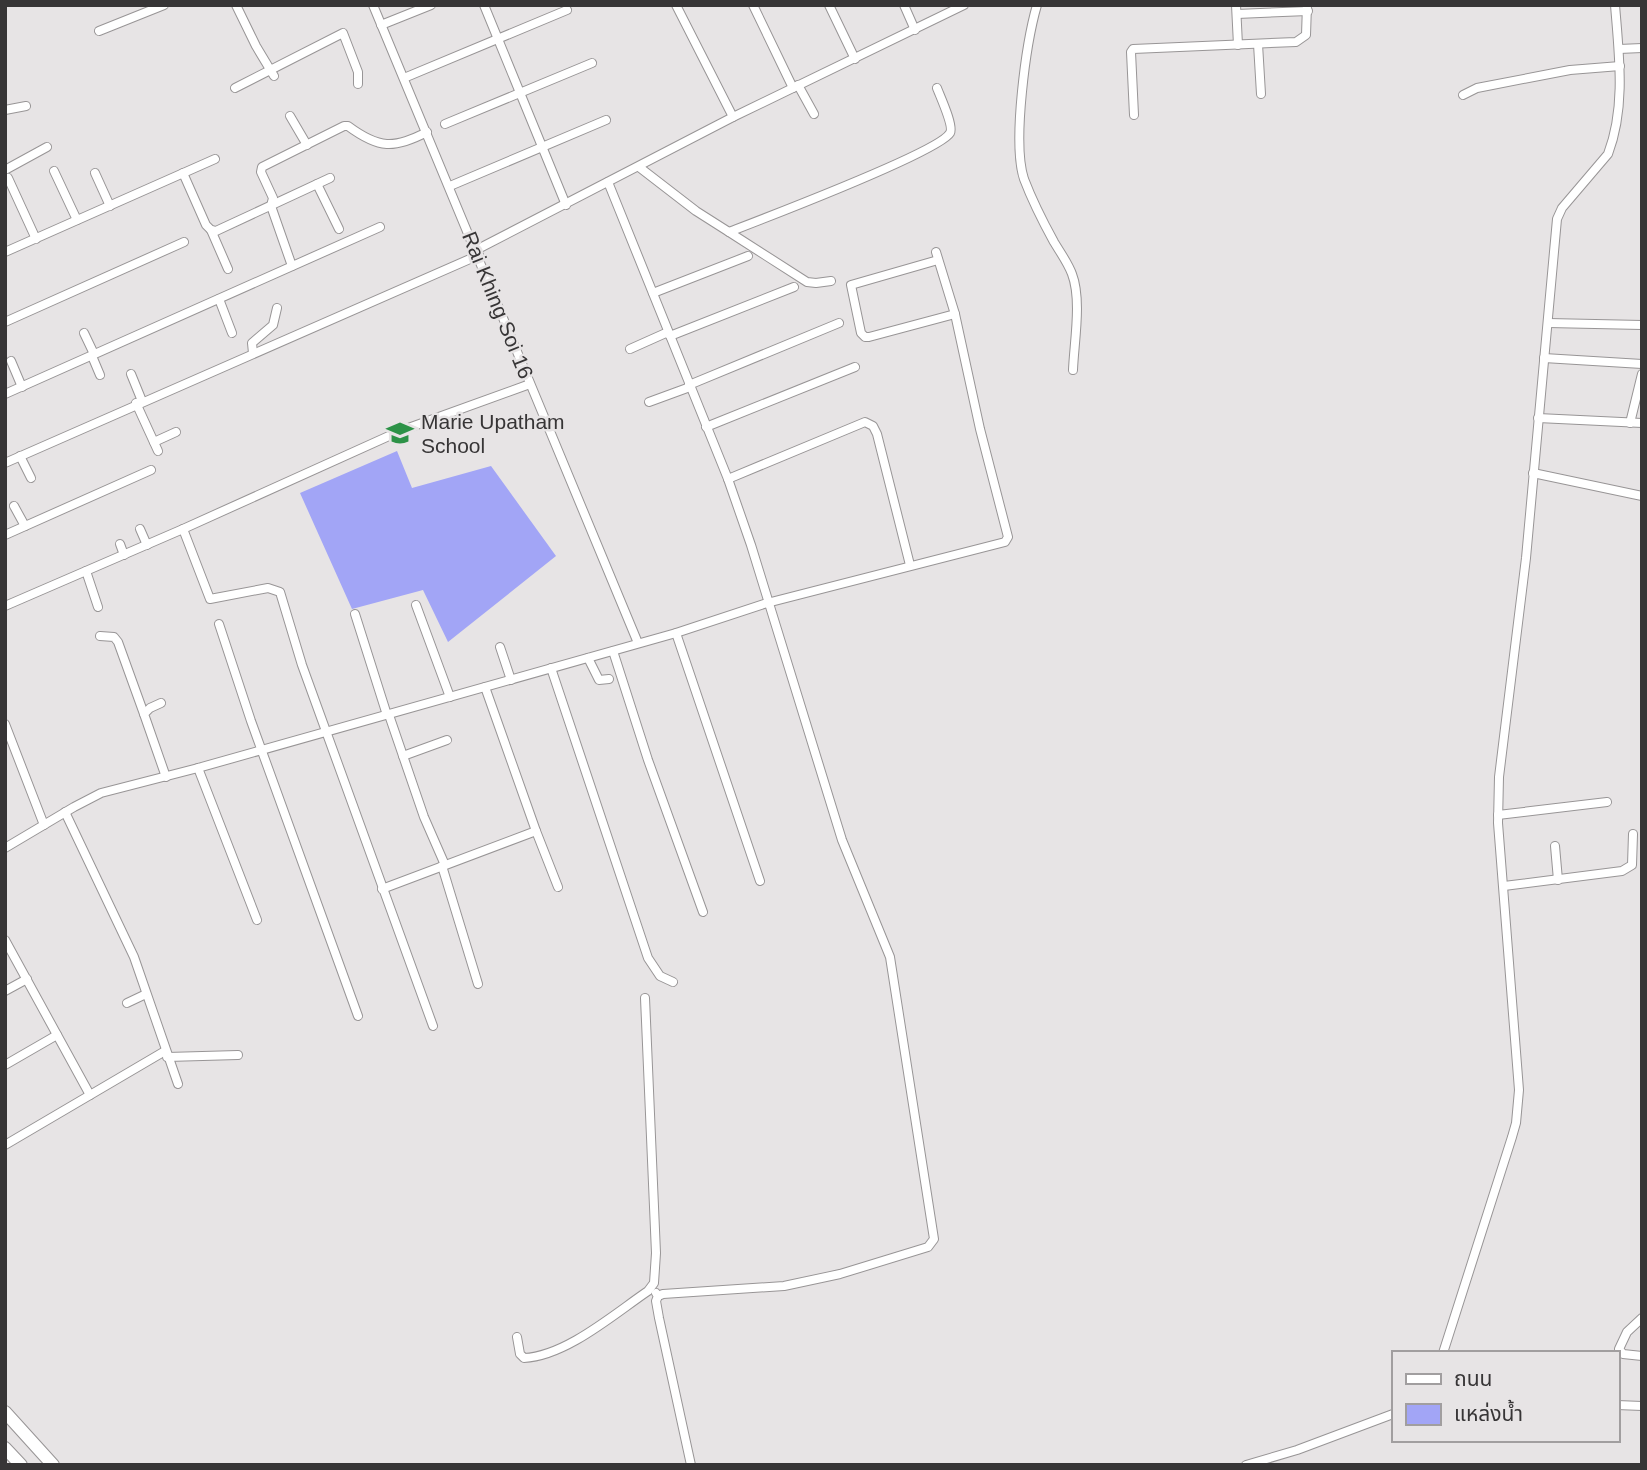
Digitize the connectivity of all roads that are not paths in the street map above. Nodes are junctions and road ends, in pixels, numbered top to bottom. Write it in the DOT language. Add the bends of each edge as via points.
graph roads {
  1 [pos="164,5"];
  2 [pos="236,5"];
  3 [pos="373,5"];
  4 [pos="430,5"];
  5 [pos="484,5"];
  6 [pos="676,5"];
  7 [pos="753,5"];
  8 [pos="829,5"];
  9 [pos="904,5"];
  10 [pos="964,5"];
  11 [pos="1037,5"];
  12 [pos="1615,5"];
  13 [pos="1308,8"];
  14 [pos="1237,9"];
  15 [pos="567,10"];
  16 [pos="381,25"];
  17 [pos="915,30"];
  18 [pos="99,31"];
  19 [pos="498,39"];
  20 [pos="1258,44"];
  21 [pos="1238,45"];
  22 [pos="1642,48"];
  23 [pos="1619,49"];
  24 [pos="855,60"];
  25 [pos="592,64"];
  26 [pos="1620,66"];
  27 [pos="271,73"];
  28 [pos="404,78"];
  29 [pos="358,85"];
  30 [pos="795,86"];
  31 [pos="235,88"];
  32 [pos="937,88"];
  33 [pos="521,93"];
  34 [pos="1261,94"];
  35 [pos="1463,95"];
  36 [pos="26,106"];
  37 [pos="5,110"];
  38 [pos="814,114"];
  39 [pos="1135,115"];
  40 [pos="290,116"];
  41 [pos="733,117"];
  42 [pos="606,120"];
  43 [pos="445,124"];
  44 [pos="427,132"];
  45 [pos="307,145"];
  46 [pos="47,147"];
  47 [pos="543,147"];
  48 [pos="215,159"];
  49 [pos="639,167"];
  50 [pos="54,171"];
  51 [pos="95,173"];
  52 [pos="183,173"];
  53 [pos="6,174"];
  54 [pos="330,178"];
  55 [pos="608,182"];
  56 [pos="317,184"];
  57 [pos="450,186"];
  58 [pos="566,205"];
  59 [pos="110,206"];
  60 [pos="271,206"];
  61 [pos="77,220"];
  62 [pos="380,227"];
  63 [pos="339,229"];
  64 [pos="211,230"];
  65 [pos="729,232"];
  66 [pos="36,239"];
  67 [pos="184,242"];
  68 [pos="5,252"];
  69 [pos="477,252"];
  70 [pos="748,256"];
  71 [pos="292,266"];
  72 [pos="228,269"];
  73 [pos="831,281"];
  74 [pos="794,287"];
  75 [pos="653,293"];
  76 [pos="219,299"];
  77 [pos="276,308"];
  78 [pos="955,314"];
  79 [pos="5,322"];
  80 [pos="839,323"];
  81 [pos="1548,324"];
  82 [pos="1642,325"];
  83 [pos="84,333"];
  84 [pos="232,333"];
  85 [pos="669,334"];
  86 [pos="630,349"];
  87 [pos="253,353"];
  88 [pos="93,355"];
  89 [pos="1544,358"];
  90 [pos="11,361"];
  91 [pos="1642,364"];
  92 [pos="855,367"];
  93 [pos="1073,370"];
  94 [pos="131,374"];
  95 [pos="1642,374"];
  96 [pos="100,375"];
  97 [pos="530,384"];
  98 [pos="689,386"];
  99 [pos="22,387"];
  100 [pos="5,394"];
  101 [pos="139,402"];
  102 [pos="649,402"];
  103 [pos="1538,418"];
  104 [pos="1630,423"];
  105 [pos="1642,423"];
  106 [pos="706,427"];
  107 [pos="176,432"];
  108 [pos="154,442"];
  109 [pos="159,451"];
  110 [pos="20,456"];
  111 [pos="5,463"];
  112 [pos="151,470"];
  113 [pos="1533,473"];
  114 [pos="30,478"];
  115 [pos="728,479"];
  116 [pos="1642,496"];
  117 [pos="14,506"];
  118 [pos="25,526"];
  119 [pos="140,529"];
  120 [pos="183,529"];
  121 [pos="5,535"];
  122 [pos="120,544"];
  123 [pos="147,545"];
  124 [pos="124,555"];
  125 [pos="911,565"];
  126 [pos="86,572"];
  127 [pos="767,603"];
  128 [pos="416,605"];
  129 [pos="5,606"];
  130 [pos="98,607"];
  131 [pos="355,614"];
  132 [pos="219,624"];
  133 [pos="676,633"];
  134 [pos="100,636"];
  135 [pos="638,643"];
  136 [pos="500,647"];
  137 [pos="613,651"];
  138 [pos="588,658"];
  139 [pos="551,668"];
  140 [pos="609,679"];
  141 [pos="511,680"];
  142 [pos="485,687"];
  143 [pos="450,697"];
  144 [pos="161,703"];
  145 [pos="145,714"];
  146 [pos="388,715"];
  147 [pos="5,724"];
  148 [pos="326,732"];
  149 [pos="447,740"];
  150 [pos="262,749"];
  151 [pos="403,756"];
  152 [pos="198,768"];
  153 [pos="166,777"];
  154 [pos="1607,802"];
  155 [pos="65,812"];
  156 [pos="1498,815"];
  157 [pos="44,825"];
  158 [pos="536,831"];
  159 [pos="1633,834"];
  160 [pos="1555,846"];
  161 [pos="5,848"];
  162 [pos="443,866"];
  163 [pos="1558,880"];
  164 [pos="760,881"];
  165 [pos="1504,886"];
  166 [pos="558,887"];
  167 [pos="382,889"];
  168 [pos="703,912"];
  169 [pos="257,920"];
  170 [pos="5,940"];
  171 [pos="26,979"];
  172 [pos="673,982"];
  173 [pos="478,984"];
  174 [pos="5,991"];
  175 [pos="146,994"];
  176 [pos="645,998"];
  177 [pos="127,1003"];
  178 [pos="358,1016"];
  179 [pos="432,1026"];
  180 [pos="57,1035"];
  181 [pos="166,1054"];
  182 [pos="238,1055"];
  183 [pos="5,1065"];
  184 [pos="178,1084"];
  185 [pos="90,1096"];
  186 [pos="5,1145"];
  187 [pos="652,1288"];
  188 [pos="658,1296"];
  189 [pos="1642,1318"];
  190 [pos="1637,1327"];
  191 [pos="517,1337"];
  192 [pos="1444,1351"];
  193 [pos="1642,1356"];
  194 [pos="1619,1405"];
  195 [pos="1642,1406"];
  196 [pos="5,1412"];
  197 [pos="1392,1414"];
  198 [pos="5,1448"];
  199 [pos="21,1465"];
  200 [pos="53,1465"];
  201 [pos="691,1465"];
  202 [pos="1246,1465"];
  1 -- 18 [label="street"];
  2 -- 27 [label="street"];
  3 -- 16 [label="street, Rai Khing Soi 16"];
  4 -- 16 [label="street"];
  5 -- 19 [label="street"];
  6 -- 41 [label="street"];
  7 -- 30 [label="street"];
  8 -- 24 [label="street"];
  9 -- 17 [label="street"];
  10 -- 17 [label="street"];
  11 -- 93 [label="street" via="1028,38 1019,146 1024,178 1075,284"];
  12 -- 23 [label="street"];
  13 -- 14 [label="street"];
  13 -- 20 [label="street" via="1303,39"];
  14 -- 21 [label="street"];
  15 -- 19 [label="street"];
  16 -- 28 [label="street, Rai Khing Soi 16"];
  17 -- 24 [label="street"];
  19 -- 28 [label="street"];
  19 -- 33 [label="street"];
  20 -- 21 [label="street"];
  20 -- 34 [label="street"];
  21 -- 39 [label="street" via="1130,52"];
  22 -- 23 [label="street"];
  23 -- 26 [label="street"];
  24 -- 30 [label="street"];
  25 -- 33 [label="street"];
  26 -- 35 [label="street" via="1570,70 1477,88"];
  26 -- 81 [label="street" via="1619,110 1608,154 1562,208 1558,219"];
  27 -- 29 [label="street" via="343,33 358,72"];
  27 -- 31 [label="street"];
  28 -- 44 [label="street, Rai Khing Soi 16"];
  30 -- 38 [label="street"];
  30 -- 41 [label="street"];
  32 -- 65 [label="street" via="951,132 932,147"];
  33 -- 43 [label="street"];
  33 -- 47 [label="street"];
  36 -- 37 [label="street"];
  40 -- 45 [label="street"];
  41 -- 49 [label="street"];
  42 -- 47 [label="street"];
  44 -- 45 [label="street" via="384,146 347,126"];
  44 -- 57 [label="street, Rai Khing Soi 16"];
  45 -- 60 [label="street" via="260,169 273,198"];
  46 -- 53 [label="street"];
  47 -- 57 [label="street"];
  47 -- 58 [label="street"];
  48 -- 52 [label="street"];
  49 -- 55 [label="street"];
  49 -- 65 [label="street"];
  50 -- 61 [label="street"];
  51 -- 59 [label="street"];
  52 -- 59 [label="street"];
  52 -- 64 [label="street"];
  53 -- 66 [label="street"];
  54 -- 56 [label="street"];
  55 -- 58 [label="street"];
  55 -- 75 [label="street"];
  56 -- 60 [label="street"];
  56 -- 63 [label="street"];
  57 -- 69 [label="street, Rai Khing Soi 16"];
  58 -- 69 [label="street"];
  59 -- 61 [label="street"];
  60 -- 64 [label="street"];
  60 -- 71 [label="street"];
  61 -- 66 [label="street"];
  62 -- 71 [label="street"];
  64 -- 72 [label="street"];
  65 -- 73 [label="street" via="807,282"];
  66 -- 68 [label="street"];
  67 -- 79 [label="street"];
  69 -- 87 [label="street"];
  69 -- 97 [label="street, Rai Khing Soi 16"];
  70 -- 75 [label="street"];
  71 -- 76 [label="street"];
  74 -- 85 [label="street"];
  75 -- 85 [label="street"];
  76 -- 84 [label="street"];
  76 -- 88 [label="street"];
  77 -- 87 [label="street" via="273,325 252,343"];
  78 -- 78 [label="street" via="937,256 851,285 865,337"];
  78 -- 125 [label="street" via="1009,537 1005,542"];
  80 -- 98 [label="street"];
  81 -- 82 [label="street"];
  81 -- 89 [label="street"];
  83 -- 88 [label="street"];
  85 -- 86 [label="street"];
  85 -- 98 [label="street"];
  87 -- 101 [label="street"];
  88 -- 96 [label="street"];
  88 -- 99 [label="street"];
  89 -- 91 [label="street"];
  89 -- 103 [label="street"];
  90 -- 99 [label="street"];
  92 -- 106 [label="street"];
  94 -- 101 [label="street"];
  95 -- 104 [label="street"];
  97 -- 120 [label="street" via="400,432"];
  97 -- 135 [label="street, Rai Khing Soi 16"];
  98 -- 102 [label="street"];
  98 -- 106 [label="street"];
  99 -- 100 [label="street"];
  101 -- 108 [label="street"];
  101 -- 110 [label="street"];
  103 -- 104 [label="street"];
  103 -- 113 [label="street"];
  104 -- 105 [label="street"];
  106 -- 115 [label="street"];
  107 -- 108 [label="street"];
  108 -- 109 [label="street"];
  110 -- 111 [label="street"];
  110 -- 114 [label="street"];
  112 -- 118 [label="street"];
  113 -- 116 [label="street"];
  113 -- 156 [label="street" via="1500,759"];
  115 -- 125 [label="street" via="865,422 870,424 877,434"];
  115 -- 127 [label="street"];
  117 -- 118 [label="street"];
  118 -- 121 [label="street"];
  119 -- 123 [label="street"];
  120 -- 123 [label="street"];
  120 -- 148 [label="street" via="210,599 268,588 280,592"];
  122 -- 124 [label="street"];
  123 -- 124 [label="street"];
  124 -- 126 [label="street"];
  125 -- 127 [label="street"];
  126 -- 129 [label="street"];
  126 -- 130 [label="street"];
  127 -- 133 [label="street"];
  127 -- 188 [label="street" via="842,840 890,957 934,1239 928,1247 784,1286"];
  128 -- 143 [label="street"];
  131 -- 146 [label="street"];
  132 -- 150 [label="street"];
  133 -- 135 [label="street"];
  133 -- 164 [label="street"];
  134 -- 145 [label="street" via="118,642"];
  135 -- 137 [label="street"];
  136 -- 141 [label="street"];
  137 -- 138 [label="street"];
  137 -- 168 [label="street"];
  138 -- 139 [label="street"];
  138 -- 140 [label="street" via="599,680"];
  139 -- 141 [label="street"];
  139 -- 172 [label="street" via="648,958 660,976"];
  141 -- 142 [label="street"];
  142 -- 143 [label="street"];
  142 -- 158 [label="street"];
  143 -- 146 [label="street"];
  144 -- 145 [label="street"];
  145 -- 153 [label="street"];
  146 -- 148 [label="street"];
  146 -- 151 [label="street"];
  147 -- 157 [label="street"];
  148 -- 150 [label="street"];
  148 -- 167 [label="street"];
  149 -- 151 [label="street"];
  150 -- 152 [label="street"];
  150 -- 178 [label="street"];
  151 -- 162 [label="street"];
  152 -- 153 [label="street"];
  152 -- 169 [label="street"];
  153 -- 155 [label="street" via="102,793"];
  154 -- 156 [label="street"];
  155 -- 157 [label="street"];
  155 -- 175 [label="street" via="123,933"];
  156 -- 165 [label="street"];
  157 -- 161 [label="street"];
  158 -- 162 [label="street"];
  158 -- 166 [label="street"];
  159 -- 163 [label="street" via="1632,865 1628,868"];
  160 -- 163 [label="street"];
  162 -- 167 [label="street"];
  162 -- 173 [label="street"];
  163 -- 165 [label="street"];
  165 -- 192 [label="street" via="1518,1108"];
  167 -- 179 [label="street"];
  170 -- 171 [label="street"];
  171 -- 174 [label="street"];
  171 -- 180 [label="street"];
  175 -- 177 [label="street"];
  175 -- 181 [label="street"];
  176 -- 187 [label="street" via="656,1253"];
  180 -- 183 [label="street"];
  180 -- 185 [label="street"];
  181 -- 182 [label="street"];
  181 -- 184 [label="street"];
  181 -- 185 [label="street"];
  185 -- 186 [label="street"];
  187 -- 188 [label="street"];
  187 -- 191 [label="street" via="551,1351 524,1359"];
  188 -- 201 [label="street"];
  189 -- 190 [label="street"];
  190 -- 193 [label="street" via="1627,1332 1619,1349 1623,1354"];
  194 -- 195 [label="street"];
  196 -- 200 [label="main road"];
  197 -- 202 [label="street"];
  198 -- 199 [label="main road"];
}
